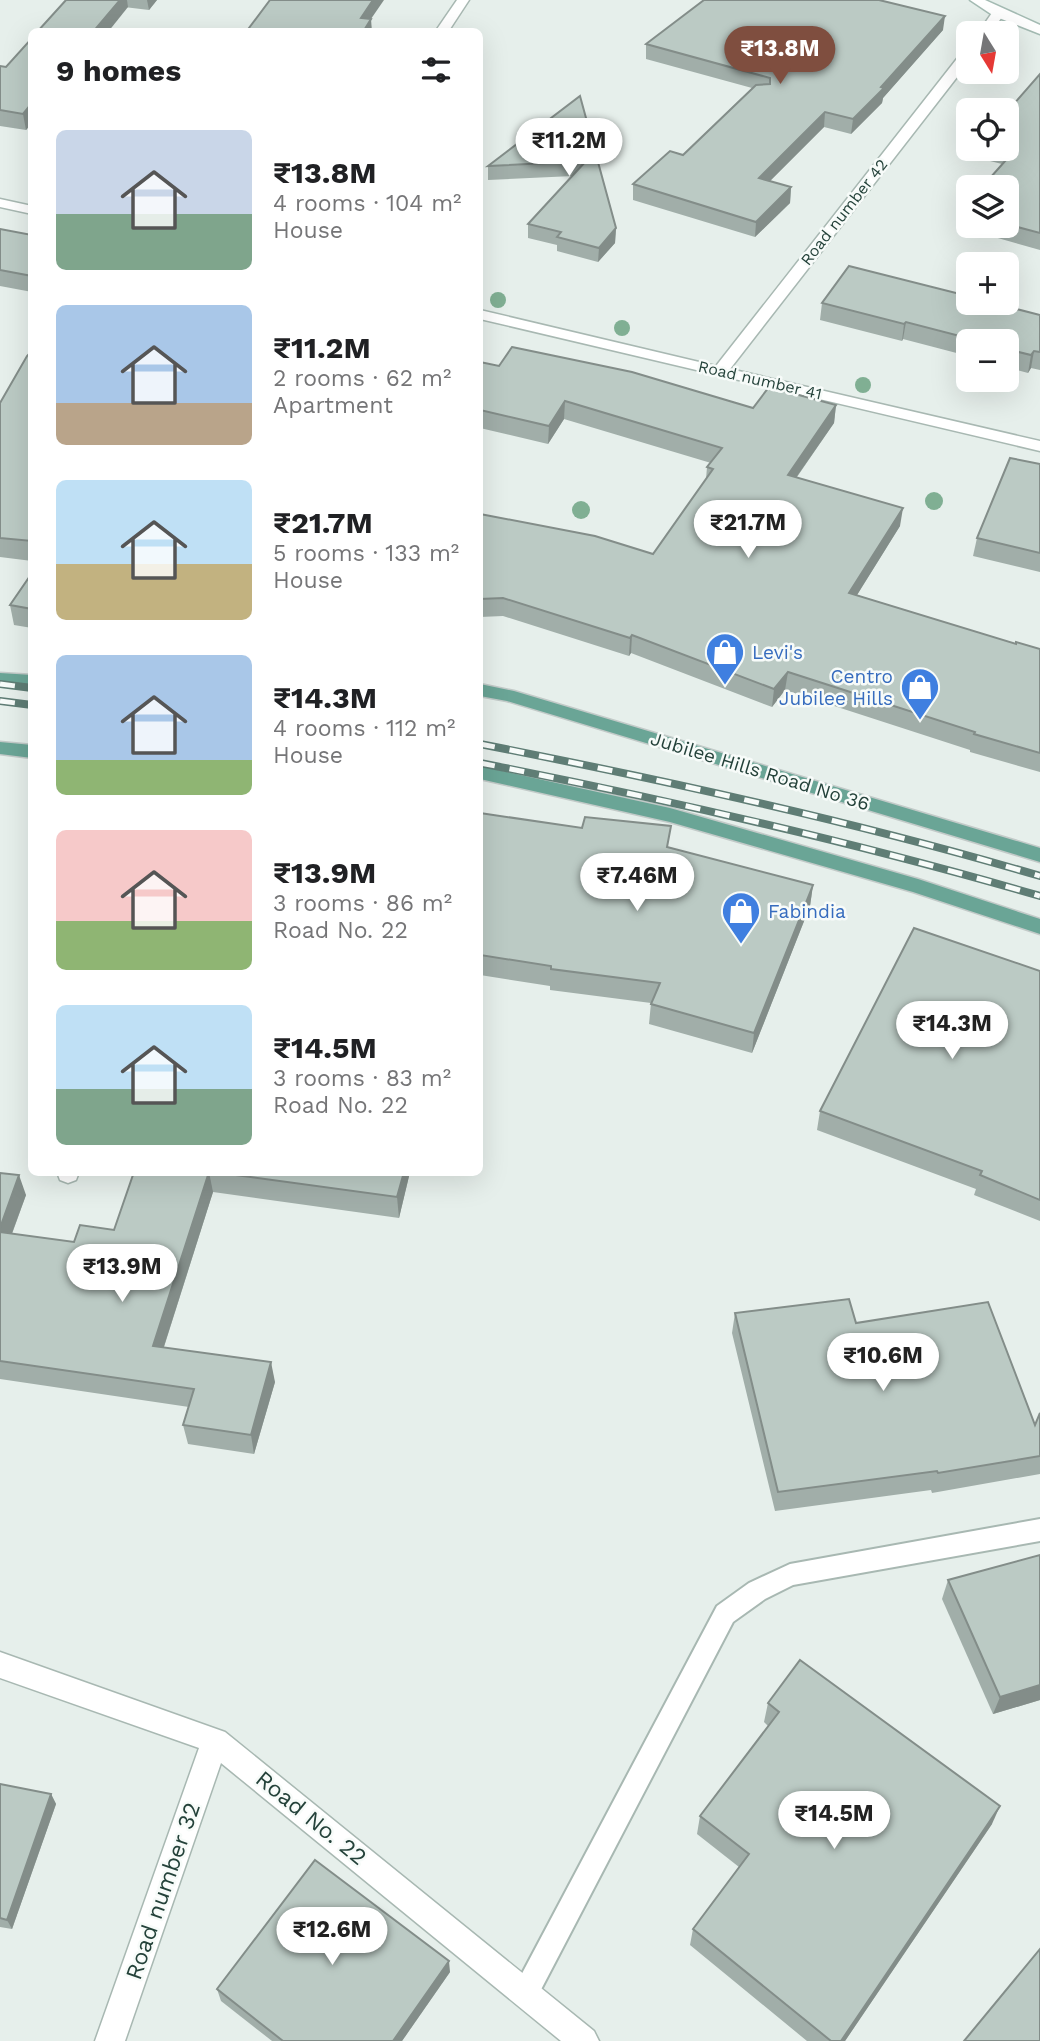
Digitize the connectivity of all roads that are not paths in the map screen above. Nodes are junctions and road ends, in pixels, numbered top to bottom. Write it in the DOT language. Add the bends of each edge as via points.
graph roads {
  1 [pos="463,0"];
  2 [pos="976,0"];
  3 [pos="999,13"];
  4 [pos="993,21"];
  5 [pos="444,28"];
  6 [pos="1040,30"];
  7 [pos="956,69"];
  8 [pos="0,203"];
  9 [pos="28,209"];
  10 [pos="483,317"];
  11 [pos="720,371"];
  12 [pos="1040,446"];
  13 [pos="0,678"];
  14 [pos="28,681"];
  15 [pos="483,691"];
  16 [pos="0,748"];
  17 [pos="28,752"];
  18 [pos="483,774"];
  19 [pos="1040,855"];
  20 [pos="1040,927"];
  21 [pos="1040,1530"];
  22 [pos="0,1665"];
  23 [pos="215,1741"];
  24 [pos="526,1992"];
  25 [pos="110,2041"];
  26 [pos="584,2041"];
  1 -- 5 [label="street"];
  2 -- 3 [label="street"];
  3 -- 4 [label="street"];
  3 -- 6 [label="street"];
  7 -- 11 [label="street, Road number 42"];
  8 -- 9 [label="street"];
  10 -- 11 [label="street, Road number 41"];
  11 -- 12 [label="street, Road number 41"];
  13 -- 14 [label="main road"];
  15 -- 19 [label="main road, Jubilee Hills Road No 36"];
  16 -- 17 [label="main road"];
  18 -- 20 [label="main road" via="670,815 918,886"];
  21 -- 24 [label="lane" via="790,1576 757,1591 725,1614"];
  22 -- 23 [label="street, Road No. 22"];
  23 -- 24 [label="street, Road No. 22"];
  23 -- 25 [label="street, Road number 32"];
  24 -- 26 [label="street, Road No. 22"];
}
